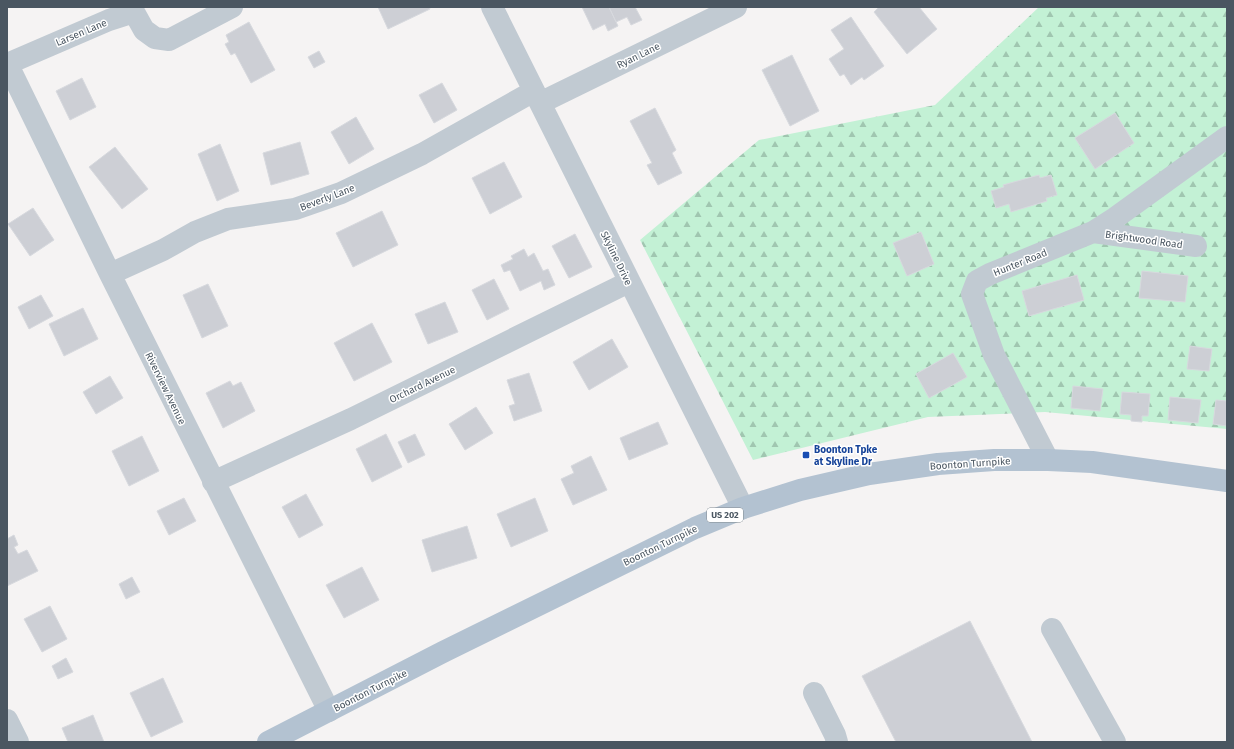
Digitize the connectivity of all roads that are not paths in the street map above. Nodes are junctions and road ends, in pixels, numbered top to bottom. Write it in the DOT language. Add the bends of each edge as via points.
graph roads {
  1 [pos="232,7"];
  2 [pos="492,7"];
  3 [pos="736,7"];
  4 [pos="134,9"];
  5 [pos="7,63"];
  6 [pos="537,97"];
  7 [pos="1227,137"];
  8 [pos="1093,232"];
  9 [pos="1196,246"];
  10 [pos="110,274"];
  11 [pos="629,282"];
  12 [pos="1048,460"];
  13 [pos="1227,481"];
  14 [pos="213,482"];
  15 [pos="743,508"];
  16 [pos="1052,629"];
  17 [pos="814,692"];
  18 [pos="329,711"];
  19 [pos="7,720"];
  20 [pos="18,742"];
  21 [pos="268,742"];
  22 [pos="837,742"];
  23 [pos="1115,742"];
  1 -- 4 [label="street, Larsen Lane" via="169,40 156,38 144,30"];
  2 -- 6 [label="street, Skyline Drive"];
  3 -- 6 [label="street, Ryan Lane"];
  4 -- 5 [label="street, Larsen Lane"];
  5 -- 10 [label="street, Riverview Avenue"];
  6 -- 10 [label="street, Beverly Lane" via="341,193 295,209 228,219 195,232"];
  6 -- 11 [label="street, Skyline Drive"];
  7 -- 8 [label="street, Hunter Road"];
  8 -- 9 [label="street, Brightwood Road"];
  8 -- 12 [label="street, Hunter Road" via="990,274 977,281 972,294 994,354"];
  10 -- 14 [label="street, Riverview Avenue"];
  11 -- 14 [label="street, Orchard Avenue" via="351,419"];
  11 -- 15 [label="street, Skyline Drive"];
  12 -- 13 [label="main road, Boonton Turnpike / US 202" via="1092,462"];
  12 -- 15 [label="main road, Boonton Turnpike / US 202" via="938,464 869,474 800,490"];
  14 -- 18 [label="street, Riverview Avenue"];
  15 -- 18 [label="main road, Boonton Turnpike / US 202" via="695,528"];
  16 -- 23 [label="street"];
  17 -- 22 [label="street" via="836,735"];
  18 -- 21 [label="main road, Boonton Turnpike / US 202"];
  19 -- 20 [label="street"];
}
